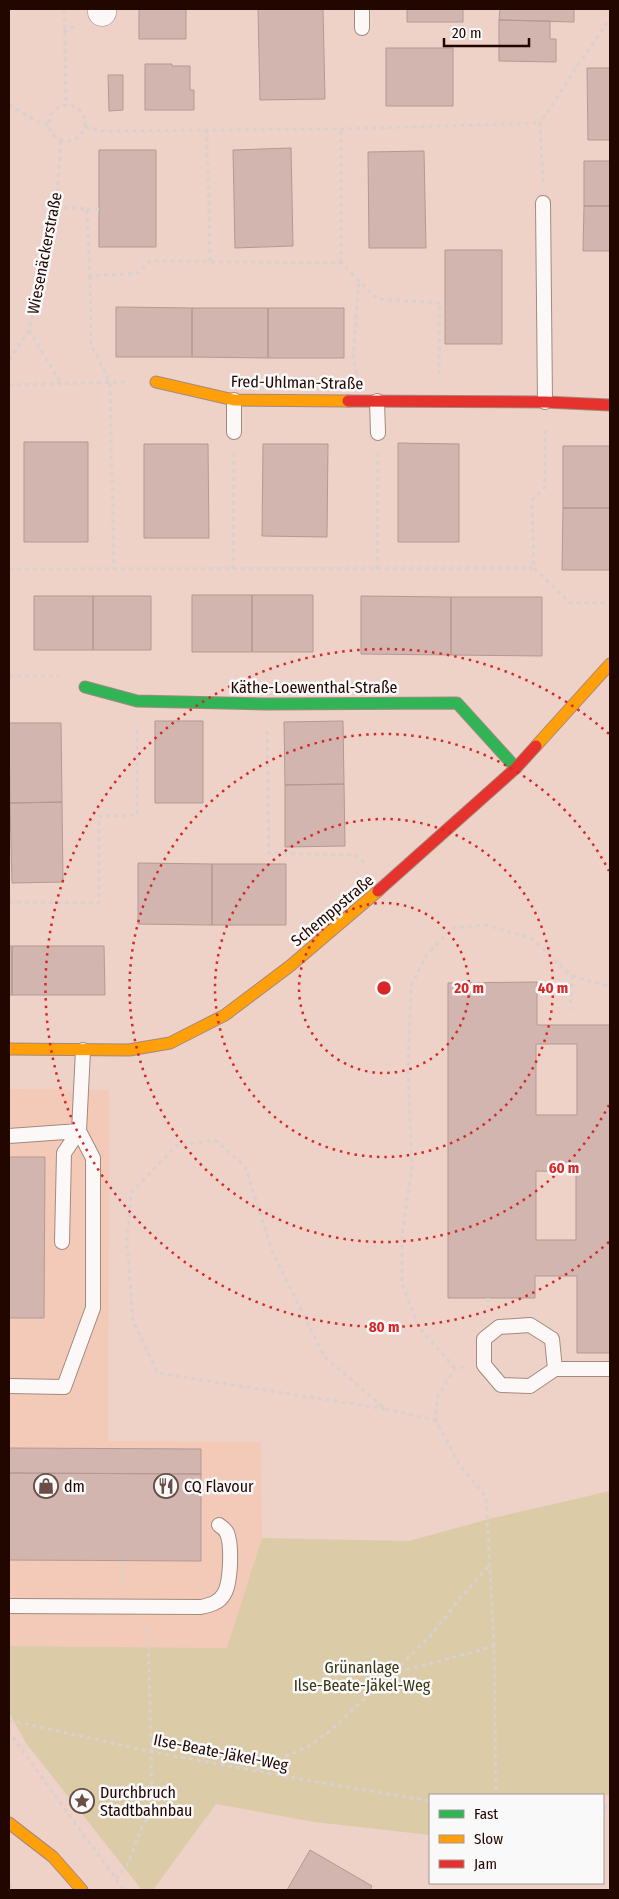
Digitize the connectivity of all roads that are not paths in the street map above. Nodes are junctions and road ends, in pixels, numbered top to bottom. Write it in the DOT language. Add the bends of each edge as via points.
graph roads {
  1 [pos="362,9"];
  2 [pos="362,28"];
  3 [pos="543,203"];
  4 [pos="156,382"];
  5 [pos="234,400"];
  6 [pos="371,401"];
  7 [pos="545,402"];
  8 [pos="610,406"];
  9 [pos="234,432"];
  10 [pos="378,433"];
  11 [pos="610,664"];
  12 [pos="85,687"];
  13 [pos="516,768"];
  14 [pos="9,1049"];
  15 [pos="83,1050"];
  16 [pos="79,1131"];
  17 [pos="9,1136"];
  18 [pos="62,1242"];
  19 [pos="555,1369"];
  20 [pos="610,1369"];
  21 [pos="9,1386"];
  22 [pos="219,1525"];
  23 [pos="9,1606"];
  24 [pos="9,1823"];
  25 [pos="82,1890"];
  1 -- 2 [label="lane"];
  3 -- 7 [label="lane"];
  4 -- 5 [label="street, Fred-Uhlman-Straße"];
  5 -- 6 [label="street, Fred-Uhlman-Straße"];
  5 -- 9 [label="lane"];
  6 -- 7 [label="street, Fred-Uhlman-Straße"];
  6 -- 10 [label="lane"];
  7 -- 8 [label="street, Fred-Uhlman-Straße"];
  11 -- 13 [label="street, Schemppstraße"];
  12 -- 13 [label="street, Käthe-Loewenthal-Straße" via="138,701 457,703"];
  13 -- 15 [label="street, Schemppstraße" via="388,883 290,966 225,1015 170,1043 129,1050"];
  14 -- 15 [label="street, Schemppstraße"];
  15 -- 16 [label="lane"];
  16 -- 17 [label="lane"];
  16 -- 18 [label="lane" via="64,1154"];
  16 -- 21 [label="lane" via="93,1158 93,1308 64,1387"];
  19 -- 19 [label="lane" via="530,1386 501,1385 484,1366 484,1339 500,1327 530,1325 552,1339"];
  19 -- 20 [label="lane"];
  22 -- 23 [label="lane" via="226,1531 229,1541 228,1584 224,1595 214,1604 201,1607"];
  24 -- 25 [label="street" via="53,1857"];
}
